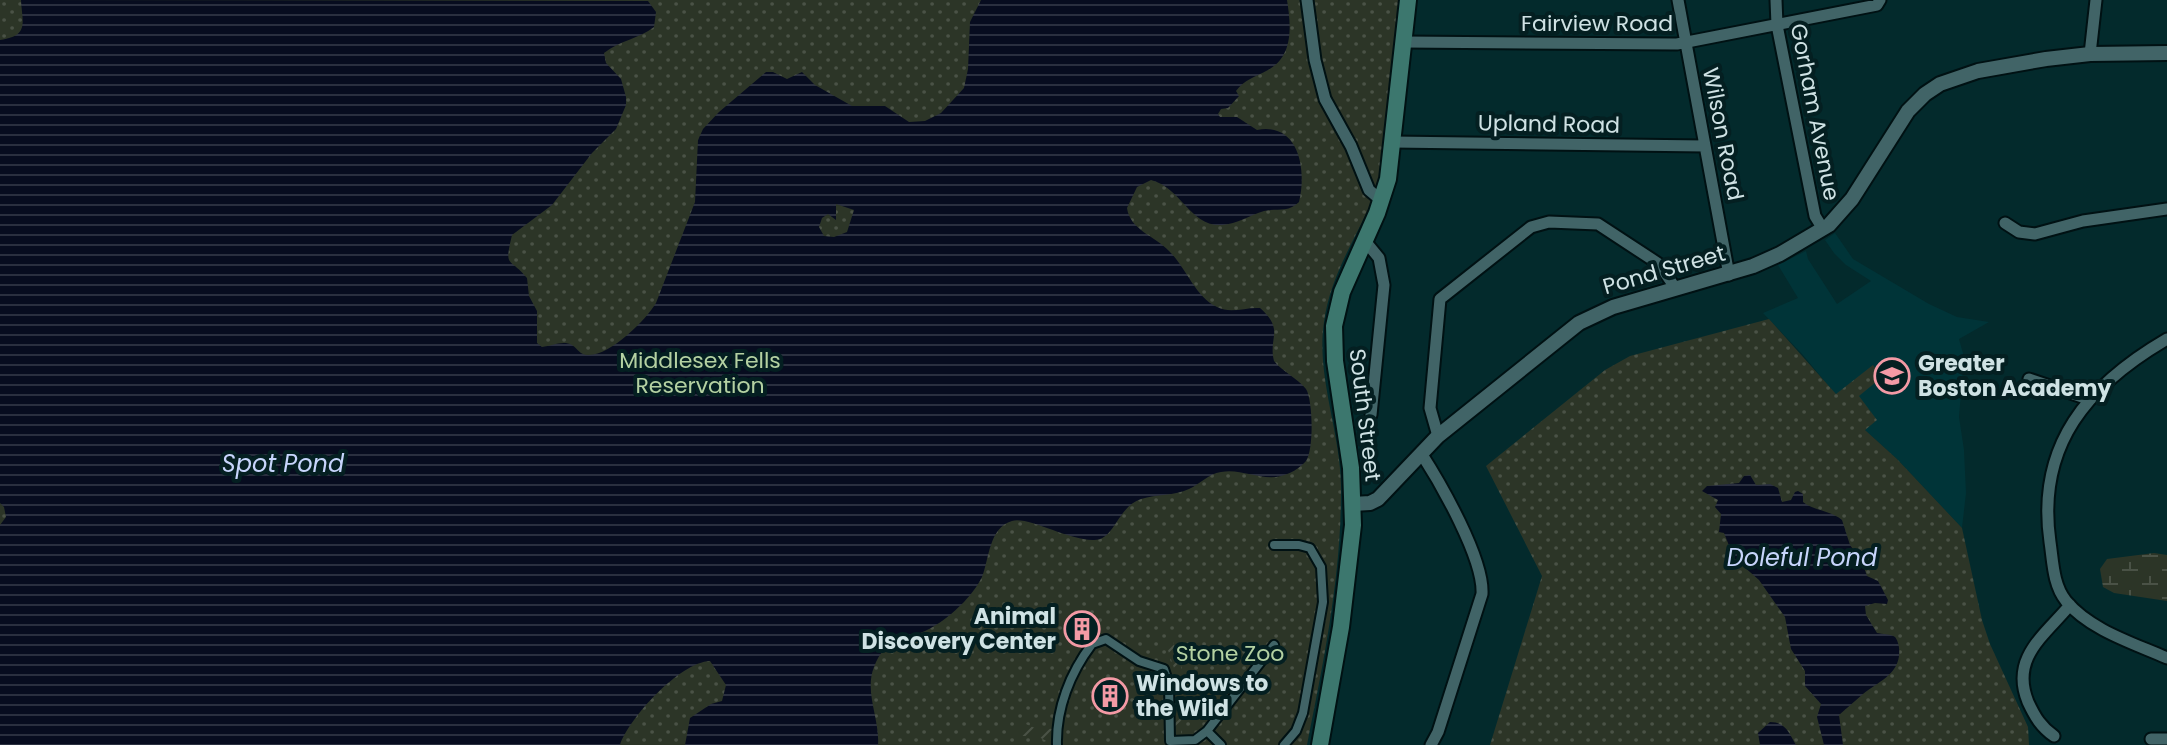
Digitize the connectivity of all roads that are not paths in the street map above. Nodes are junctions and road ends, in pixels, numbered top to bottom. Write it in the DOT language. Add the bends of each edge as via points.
graph roads {
  1 [pos="1307,0"];
  2 [pos="1408,0"];
  3 [pos="1678,0"];
  4 [pos="1776,0"];
  5 [pos="1880,0"];
  6 [pos="2096,0"];
  7 [pos="1777,25"];
  8 [pos="1404,42"];
  9 [pos="1685,42"];
  10 [pos="2167,53"];
  11 [pos="2090,54"];
  12 [pos="1393,142"];
  13 [pos="1705,146"];
  14 [pos="1382,201"];
  15 [pos="2167,209"];
  16 [pos="2005,223"];
  17 [pos="1823,229"];
  18 [pos="1365,241"];
  19 [pos="1729,275"];
  20 [pos="1676,289"];
  21 [pos="2167,339"];
  22 [pos="2029,379"];
  23 [pos="2088,399"];
  24 [pos="1371,415"];
  25 [pos="1438,436"];
  26 [pos="1421,453"];
  27 [pos="1353,504"];
  28 [pos="1274,545"];
  29 [pos="2070,605"];
  30 [pos="1274,645"];
  31 [pos="2167,658"];
  32 [pos="1207,731"];
  33 [pos="2054,736"];
  34 [pos="2151,739"];
  35 [pos="2167,739"];
  36 [pos="1170,743"];
  37 [pos="1057,745"];
  38 [pos="1221,745"];
  39 [pos="1284,745"];
  40 [pos="1320,745"];
  41 [pos="1431,745"];
  1 -- 14 [label="street" via="1325,99 1369,190"];
  2 -- 8 [label="main road, South Street"];
  3 -- 9 [label="street, Wilson Road"];
  4 -- 7 [label="street, Gorham Avenue"];
  5 -- 7 [label="street, Fairview Road" via="1877,5"];
  6 -- 11 [label="street"];
  7 -- 9 [label="street, Fairview Road"];
  7 -- 17 [label="street, Gorham Avenue" via="1815,216"];
  8 -- 9 [label="street, Fairview Road"];
  8 -- 12 [label="main road, South Street"];
  9 -- 13 [label="street, Wilson Road"];
  10 -- 11 [label="street, Pond Street"];
  11 -- 17 [label="street, Pond Street" via="1985,69 1934,88 1908,111 1849,204"];
  12 -- 13 [label="street, Upland Road"];
  12 -- 14 [label="main road, South Street"];
  13 -- 19 [label="street, Wilson Road"];
  14 -- 18 [label="main road, South Street"];
  15 -- 16 [label="street" via="2035,234 2015,231"];
  17 -- 19 [label="street, Pond Street" via="1771,259"];
  18 -- 24 [label="street, South Street" via="1379,258 1384,285"];
  18 -- 27 [label="main road, South Street" via="1342,292 1334,333"];
  19 -- 20 [label="street, Pond Street"];
  20 -- 25 [label="street, Pond Street" via="1579,323"];
  20 -- 25 [label="street" via="1659,264 1598,224 1549,222 1531,227 1440,301 1430,408"];
  21 -- 23 [label="street"];
  22 -- 23 [label="street"];
  23 -- 29 [label="street" via="2060,446 2048,493 2055,576"];
  25 -- 26 [label="street, Pond Street"];
  26 -- 27 [label="street, Pond Street" via="1378,499"];
  26 -- 41 [label="street" via="1478,562 1482,583"];
  27 -- 40 [label="main road" via="1344,610"];
  28 -- 39 [label="street" via="1310,548 1319,561 1323,584 1303,713"];
  29 -- 31 [label="street" via="2111,634"];
  29 -- 33 [label="street" via="2022,669 2035,717"];
  30 -- 32 [label="street"];
  32 -- 36 [label="street" via="1195,740"];
  32 -- 38 [label="street"];
  34 -- 35 [label="street"];
  36 -- 37 [label="street" via="1164,669 1139,661 1106,639 1092,644 1066,690"];
}
